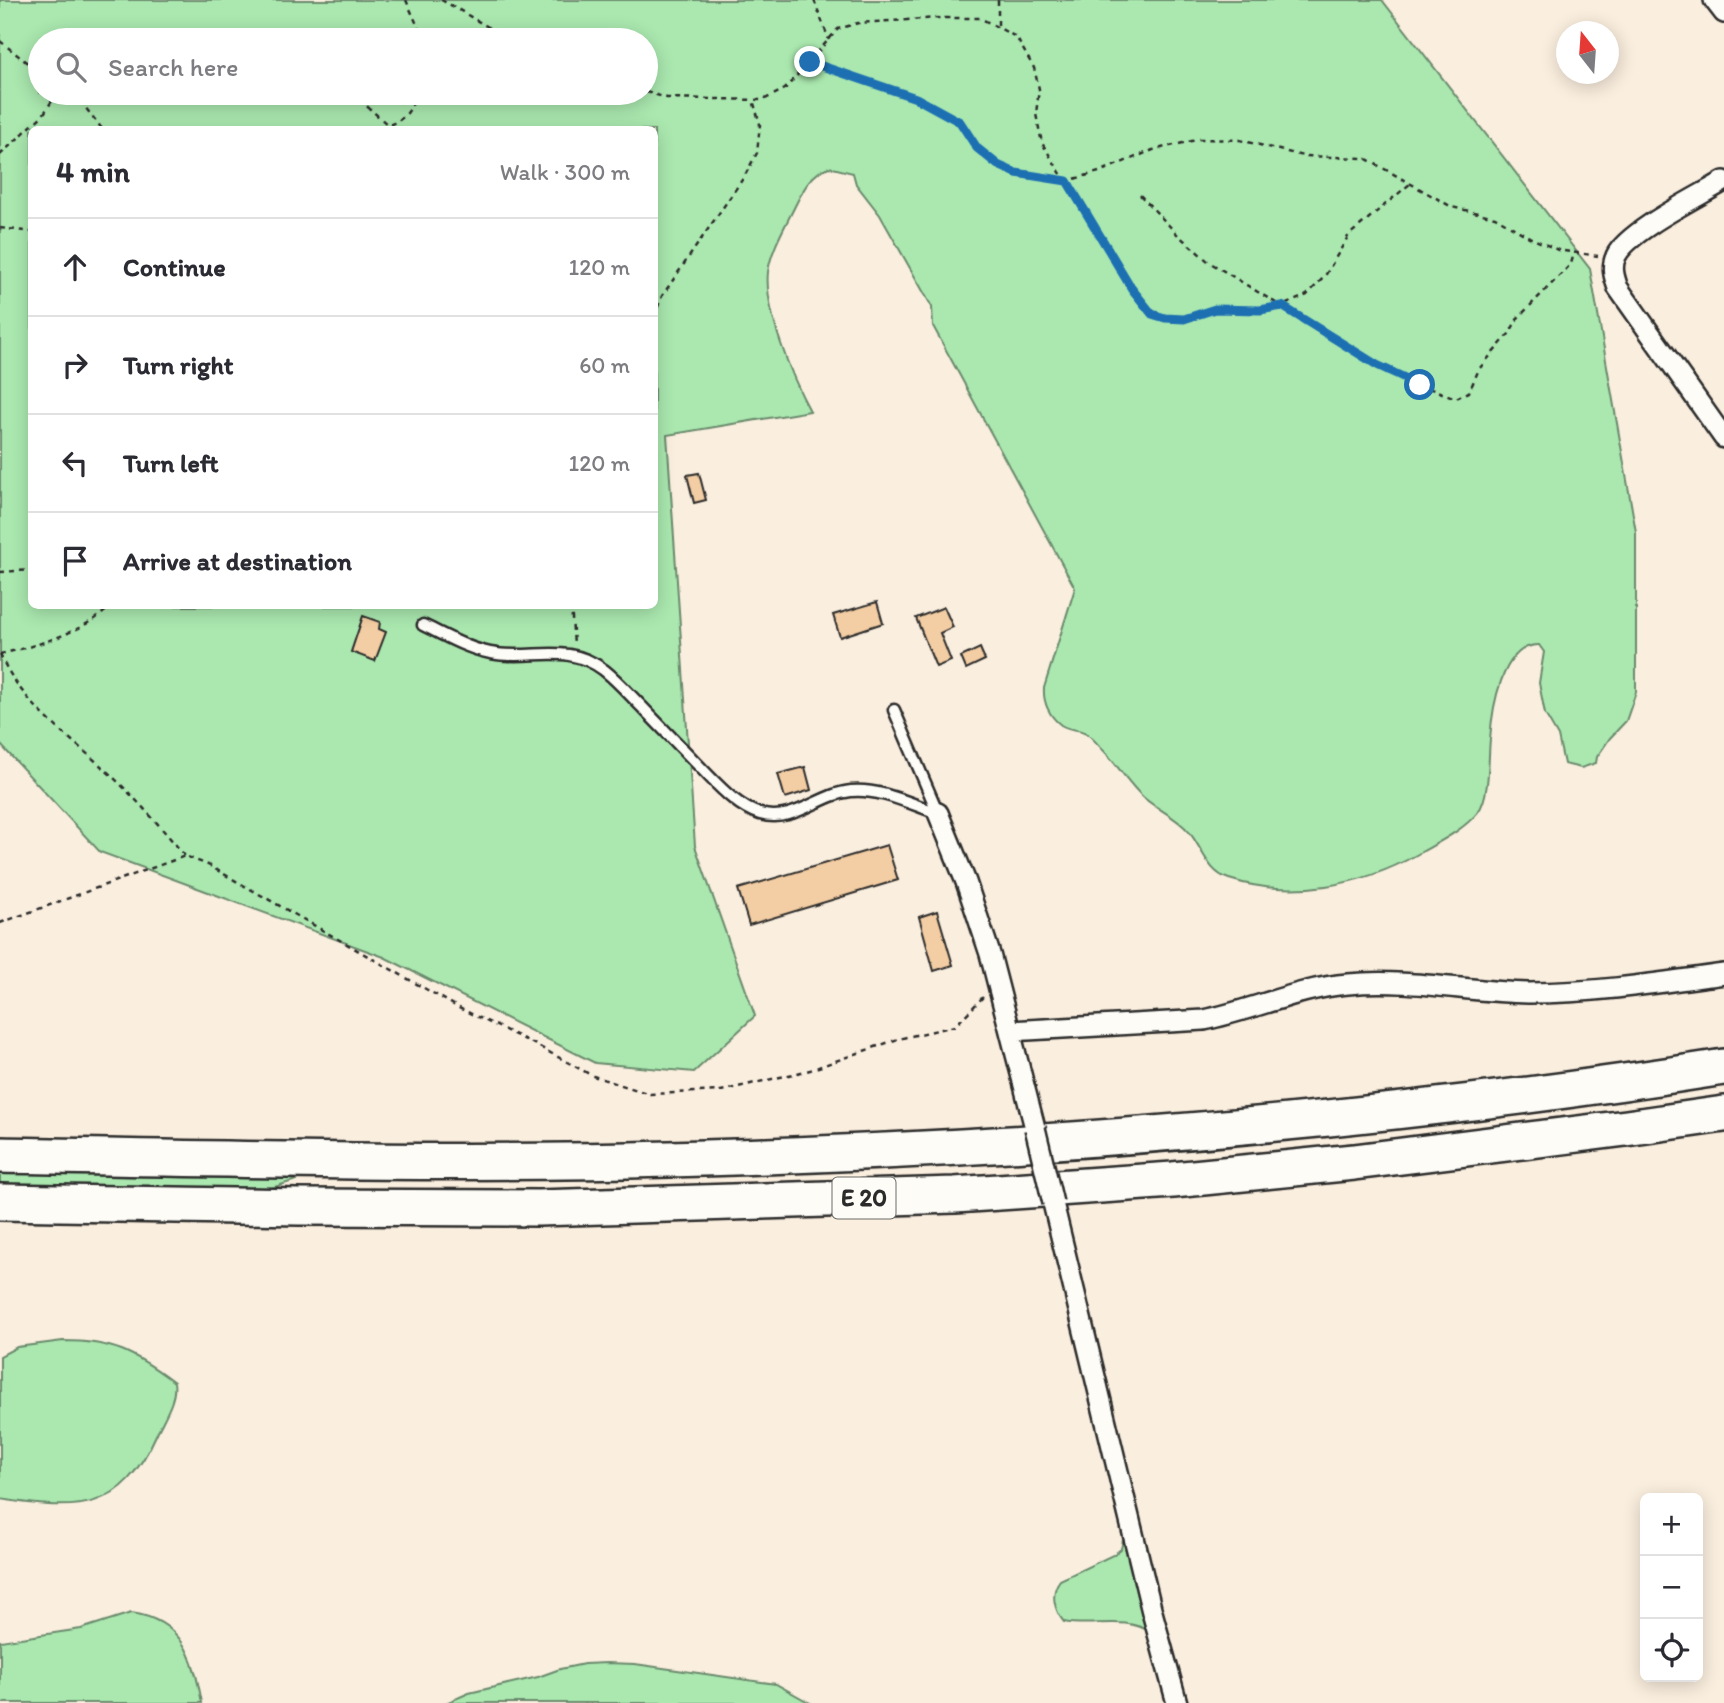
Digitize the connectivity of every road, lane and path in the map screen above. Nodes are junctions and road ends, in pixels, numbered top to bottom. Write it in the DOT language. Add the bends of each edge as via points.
graph roads {
  1 [pos="406,0"];
  2 [pos="441,0"];
  3 [pos="814,0"];
  4 [pos="998,0"];
  5 [pos="1714,0"];
  6 [pos="1724,13"];
  7 [pos="419,28"];
  8 [pos="492,28"];
  9 [pos="998,28"];
  10 [pos="829,40"];
  11 [pos="0,41"];
  12 [pos="810,62"];
  13 [pos="28,63"];
  14 [pos="658,95"];
  15 [pos="753,100"];
  16 [pos="50,105"];
  17 [pos="84,105"];
  18 [pos="366,105"];
  19 [pos="413,105"];
  20 [pos="31,126"];
  21 [pos="100,126"];
  22 [pos="28,129"];
  23 [pos="0,155"];
  24 [pos="1067,181"];
  25 [pos="1411,183"];
  26 [pos="1709,190"];
  27 [pos="1140,195"];
  28 [pos="0,228"];
  29 [pos="28,232"];
  30 [pos="1574,253"];
  31 [pos="1615,257"];
  32 [pos="1282,306"];
  33 [pos="658,308"];
  34 [pos="1724,438"];
  35 [pos="28,570"];
  36 [pos="0,572"];
  37 [pos="106,609"];
  38 [pos="571,609"];
  39 [pos="423,625"];
  40 [pos="0,654"];
  41 [pos="574,655"];
  42 [pos="894,710"];
  43 [pos="938,813"];
  44 [pos="185,856"];
  45 [pos="0,923"];
  46 [pos="995,972"];
  47 [pos="1724,974"];
  48 [pos="1010,1031"];
  49 [pos="1724,1067"];
  50 [pos="1724,1114"];
  51 [pos="0,1155"];
  52 [pos="0,1202"];
  53 [pos="1177,1703"];
  1 -- 7 [label="path"];
  2 -- 8 [label="path"];
  3 -- 10 [label="path"];
  4 -- 9 [label="path"];
  5 -- 6 [label="street"];
  9 -- 10 [label="path" via="980,19 858,23 838,29"];
  9 -- 24 [label="path" via="1016,37 1034,68 1040,89 1038,131"];
  10 -- 12 [label="path"];
  11 -- 13 [label="path"];
  12 -- 15 [label="path" via="785,89"];
  12 -- 24 [label="path" via="916,98 960,122 977,148 998,165 1016,173"];
  14 -- 15 [label="path"];
  15 -- 33 [label="path" via="760,124 757,153"];
  16 -- 20 [label="path"];
  17 -- 21 [label="path"];
  18 -- 19 [label="path" via="388,125 399,122"];
  22 -- 23 [label="path"];
  24 -- 25 [label="path" via="1153,150 1200,139 1240,140 1303,156 1366,158"];
  24 -- 32 [label="path" via="1152,314 1184,319 1215,309"];
  25 -- 30 [label="path" via="1452,207 1495,217 1531,238"];
  25 -- 32 [label="path" via="1349,235 1325,276 1307,295"];
  26 -- 31 [label="street" via="1631,238"];
  27 -- 32 [label="path" via="1209,262"];
  28 -- 29 [label="path"];
  30 -- 31 [label="path"];
  30 -- 32 [label="path" via="1571,264 1518,318 1487,358 1469,392 1456,398 1377,365"];
  31 -- 34 [label="street" via="1618,288"];
  35 -- 36 [label="path"];
  37 -- 40 [label="path" via="62,635"];
  38 -- 41 [label="path"];
  39 -- 41 [label="lane" via="481,652"];
  40 -- 44 [label="path" via="32,704 113,777"];
  41 -- 43 [label="lane" via="607,672 717,784 759,814 786,815 853,790 874,792"];
  42 -- 43 [label="lane"];
  43 -- 46 [label="street"];
  44 -- 45 [label="path"];
  44 -- 46 [label="path" via="459,1008 593,1076 650,1094 720,1091 810,1070 898,1039 955,1026 982,1000"];
  46 -- 48 [label="street"];
  47 -- 48 [label="street" via="1565,992 1400,982 1346,984 1307,990 1204,1020"];
  48 -- 53 [label="street, bridge"];
  49 -- 51 [label="highway, E 20" via="1362,1114 888,1151 555,1161"];
  50 -- 52 [label="highway, E 20" via="1354,1162 955,1195 538,1208"];
}
